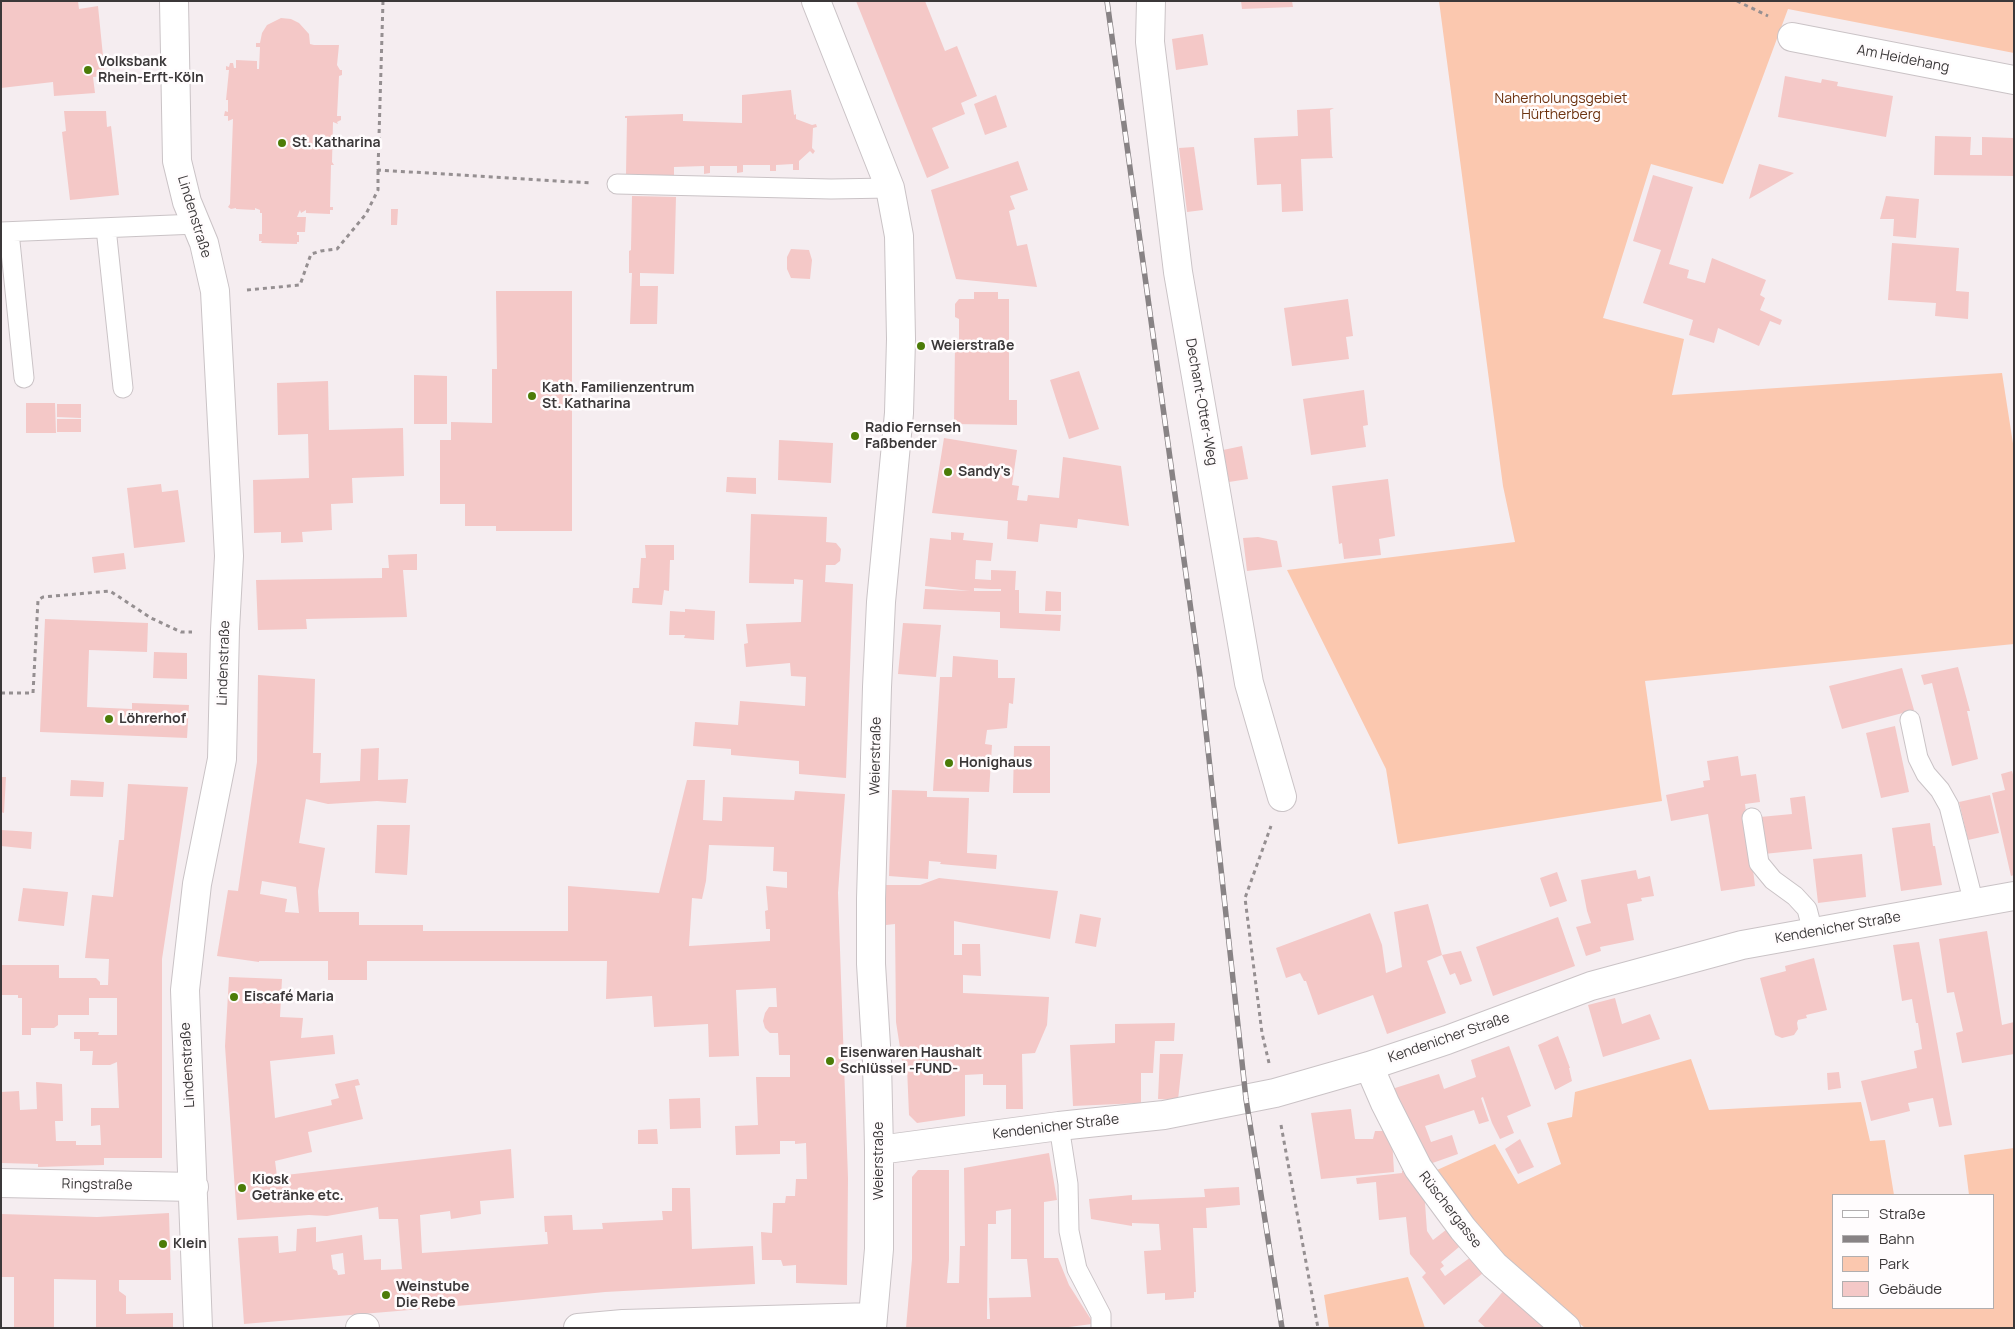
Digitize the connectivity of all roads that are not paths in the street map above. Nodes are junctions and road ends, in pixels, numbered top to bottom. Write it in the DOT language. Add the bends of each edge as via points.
graph roads {
  1 [pos="174,1"];
  2 [pos="816,1"];
  3 [pos="1151,1"];
  4 [pos="1792,37"];
  5 [pos="2014,80"];
  6 [pos="617,184"];
  7 [pos="890,188"];
  8 [pos="197,224"];
  9 [pos="106,228"];
  10 [pos="5,232"];
  11 [pos="24,378"];
  12 [pos="123,388"];
  13 [pos="1910,720"];
  14 [pos="1282,797"];
  15 [pos="1752,818"];
  16 [pos="2014,896"];
  17 [pos="1974,904"];
  18 [pos="1813,932"];
  19 [pos="1369,1066"];
  20 [pos="1059,1126"];
  21 [pos="879,1150"];
  22 [pos="1,1183"];
  23 [pos="194,1187"];
  24 [pos="873,1322"];
  25 [pos="198,1328"];
  26 [pos="360,1328"];
  27 [pos="365,1328"];
  28 [pos="578,1328"];
  29 [pos="1101,1328"];
  30 [pos="1566,1328"];
  1 -- 8 [label="street, Lindenstraße" via="177,161"];
  2 -- 7 [label="street, Weierstraße"];
  3 -- 14 [label="street, Dechant-Otter-Weg" via="1150,42 1178,272 1248,683"];
  4 -- 5 [label="street, Am Heidehang"];
  6 -- 7 [label="lane"];
  7 -- 21 [label="street, Weierstraße" via="899,236 901,339 899,412 881,602 877,687 871,964"];
  8 -- 9 [label="lane"];
  8 -- 23 [label="street, Lindenstraße" via="215,291 229,556 222,759 197,884 185,990"];
  9 -- 10 [label="lane"];
  9 -- 12 [label="lane"];
  10 -- 11 [label="lane"];
  13 -- 17 [label="lane" via="1918,758 1950,806"];
  15 -- 18 [label="lane" via="1759,863 1773,880 1807,909"];
  16 -- 17 [label="street, Kendenicher Straße"];
  17 -- 18 [label="street, Kendenicher Straße"];
  18 -- 19 [label="street, Kendenicher Straße" via="1742,945 1591,986"];
  19 -- 20 [label="street, Kendenicher Straße" via="1276,1093 1164,1115"];
  19 -- 30 [label="street, Rüschergasse" via="1418,1168 1463,1229 1494,1266"];
  20 -- 21 [label="street, Kendenicher Straße"];
  20 -- 29 [label="lane" via="1068,1184 1069,1231 1077,1269 1101,1315"];
  21 -- 24 [label="street, Weierstraße" via="879,1249"];
  22 -- 23 [label="street, Ringstraße"];
  23 -- 25 [label="street, Lindenstraße"];
  24 -- 28 [label="street" via="623,1324"];
  26 -- 27 [label="street"];
}
